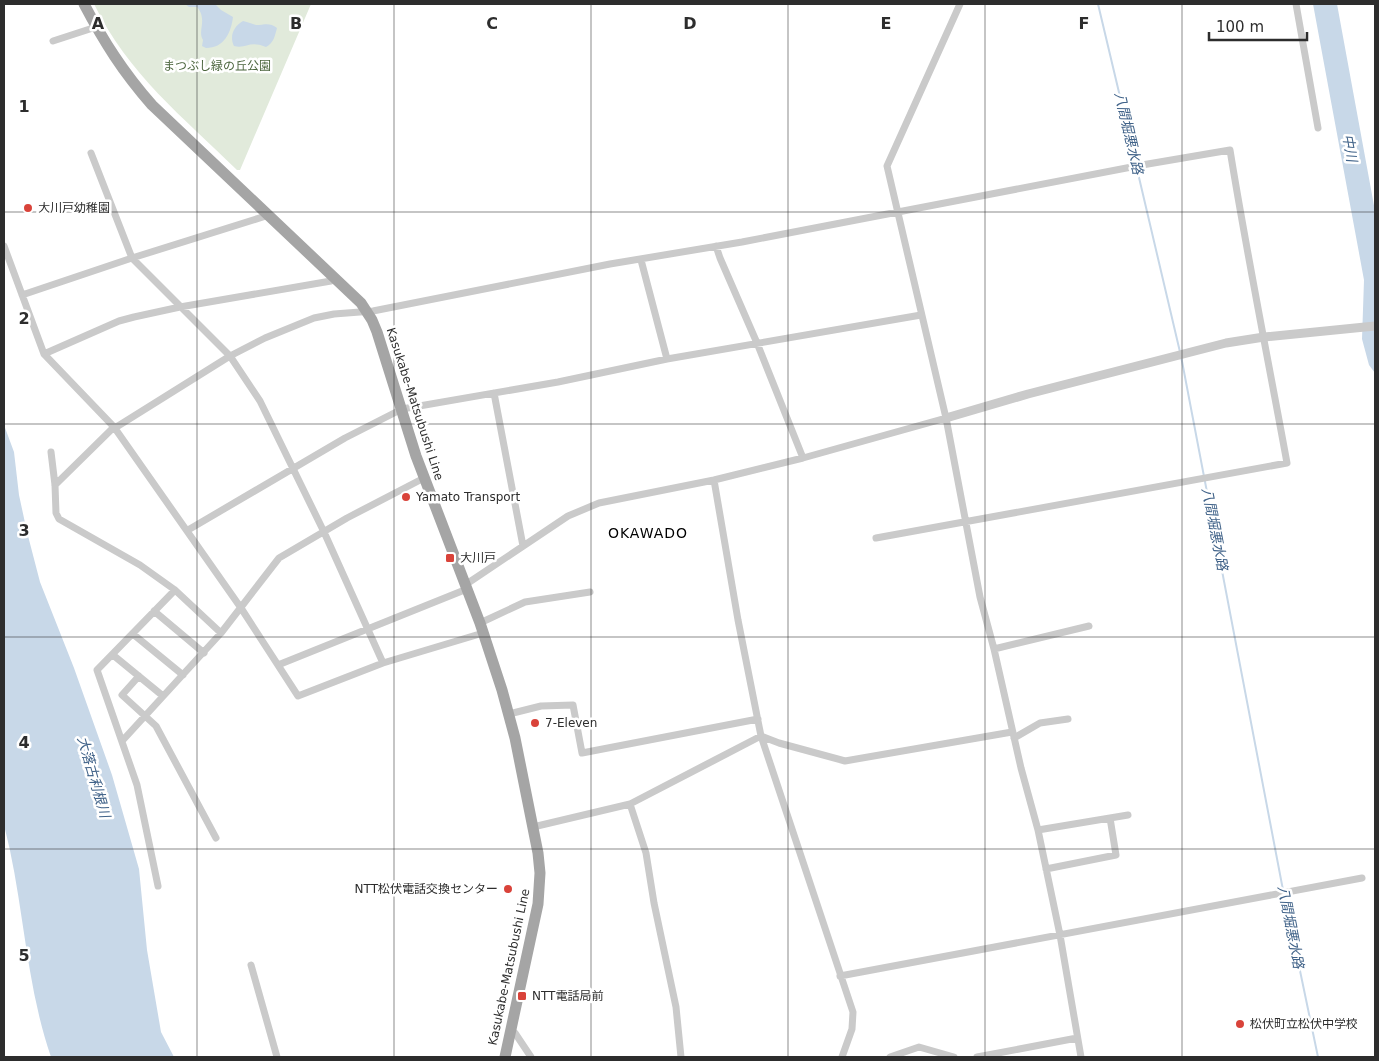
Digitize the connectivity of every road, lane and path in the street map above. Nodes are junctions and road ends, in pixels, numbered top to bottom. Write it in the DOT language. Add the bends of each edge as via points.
graph roads {
  1 [pos="84,4"];
  2 [pos="960,4"];
  3 [pos="1296,4"];
  4 [pos="96,27"];
  5 [pos="53,41"];
  6 [pos="1318,128"];
  7 [pos="91,153"];
  8 [pos="898,212"];
  9 [pos="269,215"];
  10 [pos="4,246"];
  11 [pos="716,246"];
  12 [pos="132,258"];
  13 [pos="641,260"];
  14 [pos="336,278"];
  15 [pos="22,295"];
  16 [pos="180,307"];
  17 [pos="367,311"];
  18 [pos="922,315"];
  19 [pos="1375,326"];
  20 [pos="1264,337"];
  21 [pos="758,343"];
  22 [pos="44,354"];
  23 [pos="230,356"];
  24 [pos="667,359"];
  25 [pos="494,393"];
  26 [pos="402,410"];
  27 [pos="946,418"];
  28 [pos="114,427"];
  29 [pos="51,452"];
  30 [pos="803,458"];
  31 [pos="293,467"];
  32 [pos="424,478"];
  33 [pos="714,480"];
  34 [pos="55,486"];
  35 [pos="966,521"];
  36 [pos="188,530"];
  37 [pos="324,532"];
  38 [pos="876,538"];
  39 [pos="523,546"];
  40 [pos="466,587"];
  41 [pos="175,590"];
  42 [pos="590,592"];
  43 [pos="242,608"];
  44 [pos="154,611"];
  45 [pos="1089,626"];
  46 [pos="482,628"];
  47 [pos="368,629"];
  48 [pos="133,634"];
  49 [pos="222,634"];
  50 [pos="994,649"];
  51 [pos="204,653"];
  52 [pos="113,655"];
  53 [pos="383,662"];
  54 [pos="278,665"];
  55 [pos="183,675"];
  56 [pos="139,676"];
  57 [pos="163,696"];
  58 [pos="509,714"];
  59 [pos="146,715"];
  60 [pos="758,719"];
  61 [pos="1068,719"];
  62 [pos="1013,735"];
  63 [pos="762,736"];
  64 [pos="123,740"];
  65 [pos="630,804"];
  66 [pos="1128,815"];
  67 [pos="1110,818"];
  68 [pos="534,827"];
  69 [pos="1038,830"];
  70 [pos="216,838"];
  71 [pos="1046,869"];
  72 [pos="1362,878"];
  73 [pos="158,886"];
  74 [pos="1060,934"];
  75 [pos="252,965"];
  76 [pos="840,976"];
  77 [pos="515,1033"];
  78 [pos="1077,1038"];
  79 [pos="277,1057"];
  80 [pos="504,1057"];
  81 [pos="531,1057"];
  82 [pos="680,1057"];
  83 [pos="842,1057"];
  84 [pos="890,1057"];
  85 [pos="954,1057"];
  86 [pos="977,1057"];
  87 [pos="1081,1057"];
  1 -- 4 [label="main road, Kasukabe-Matsubushi Line"];
  2 -- 8 [label="street" via="887,166"];
  3 -- 6 [label="street"];
  4 -- 5 [label="street"];
  4 -- 9 [label="main road, Kasukabe-Matsubushi Line" via="122,70 152,105"];
  7 -- 12 [label="street"];
  8 -- 11 [label="street"];
  8 -- 18 [label="street"];
  8 -- 20 [label="street" via="1230,150"];
  9 -- 12 [label="street"];
  9 -- 14 [label="main road, Kasukabe-Matsubushi Line"];
  10 -- 15 [label="street"];
  11 -- 13 [label="street"];
  11 -- 21 [label="street"];
  12 -- 15 [label="street"];
  12 -- 16 [label="street"];
  13 -- 17 [label="street"];
  13 -- 24 [label="street"];
  14 -- 16 [label="street"];
  14 -- 17 [label="main road, Kasukabe-Matsubushi Line"];
  15 -- 22 [label="street"];
  16 -- 22 [label="street" via="119,321"];
  16 -- 23 [label="street"];
  17 -- 23 [label="street" via="314,318"];
  17 -- 26 [label="main road, Kasukabe-Matsubushi Line" via="385,354"];
  18 -- 21 [label="street"];
  18 -- 27 [label="street"];
  19 -- 20 [label="street"];
  20 -- 27 [label="street" via="1181,354"];
  20 -- 35 [label="street" via="1287,463"];
  21 -- 24 [label="street"];
  21 -- 30 [label="street"];
  22 -- 28 [label="street"];
  23 -- 28 [label="street"];
  23 -- 31 [label="street" via="260,401"];
  24 -- 25 [label="street"];
  25 -- 26 [label="street"];
  25 -- 39 [label="street"];
  26 -- 31 [label="street"];
  26 -- 32 [label="main road, Kasukabe-Matsubushi Line"];
  27 -- 30 [label="street"];
  27 -- 35 [label="street"];
  28 -- 34 [label="street"];
  28 -- 36 [label="street"];
  29 -- 34 [label="street"];
  30 -- 33 [label="street"];
  31 -- 36 [label="street"];
  31 -- 37 [label="street"];
  32 -- 37 [label="street"];
  32 -- 40 [label="main road, Kasukabe-Matsubushi Line"];
  33 -- 39 [label="street" via="600,503 568,516"];
  33 -- 60 [label="street"];
  34 -- 41 [label="street" via="59,519 140,565"];
  35 -- 38 [label="street"];
  35 -- 50 [label="street" via="980,597"];
  36 -- 43 [label="street"];
  37 -- 43 [label="street" via="279,558"];
  37 -- 47 [label="street"];
  39 -- 40 [label="street"];
  40 -- 46 [label="main road, Kasukabe-Matsubushi Line"];
  40 -- 47 [label="street"];
  41 -- 44 [label="street"];
  41 -- 49 [label="street"];
  42 -- 46 [label="street" via="525,602"];
  43 -- 49 [label="street"];
  43 -- 54 [label="street"];
  44 -- 48 [label="street"];
  44 -- 51 [label="street"];
  45 -- 50 [label="street"];
  46 -- 53 [label="street"];
  46 -- 58 [label="main road, Kasukabe-Matsubushi Line"];
  47 -- 53 [label="street"];
  47 -- 54 [label="street"];
  48 -- 52 [label="street"];
  48 -- 55 [label="street"];
  49 -- 51 [label="street"];
  50 -- 62 [label="street"];
  51 -- 55 [label="street"];
  52 -- 56 [label="street"];
  52 -- 64 [label="street" via="97,670"];
  53 -- 54 [label="street" via="298,696"];
  55 -- 57 [label="street"];
  56 -- 57 [label="street"];
  56 -- 59 [label="street" via="122,695"];
  57 -- 59 [label="street"];
  58 -- 60 [label="street" via="541,706 573,704 582,752"];
  58 -- 68 [label="main road, Kasukabe-Matsubushi Line"];
  59 -- 64 [label="street"];
  59 -- 70 [label="street" via="156,726"];
  60 -- 63 [label="street"];
  61 -- 62 [label="street" via="1040,723"];
  62 -- 63 [label="street" via="846,761"];
  62 -- 69 [label="street"];
  63 -- 65 [label="street"];
  63 -- 76 [label="street"];
  64 -- 73 [label="street" via="137,785"];
  65 -- 68 [label="street"];
  65 -- 82 [label="street" via="646,853 676,1007"];
  66 -- 67 [label="street"];
  67 -- 69 [label="street"];
  67 -- 71 [label="street" via="1116,855"];
  68 -- 80 [label="main road, Kasukabe-Matsubushi Line" via="540,891"];
  69 -- 71 [label="street"];
  71 -- 74 [label="street"];
  72 -- 74 [label="street"];
  74 -- 76 [label="street"];
  74 -- 78 [label="street"];
  75 -- 79 [label="street"];
  76 -- 83 [label="street" via="853,1012 852,1029"];
  77 -- 81 [label="street"];
  78 -- 86 [label="street"];
  78 -- 87 [label="street"];
  84 -- 85 [label="street" via="919,1047"];
}
